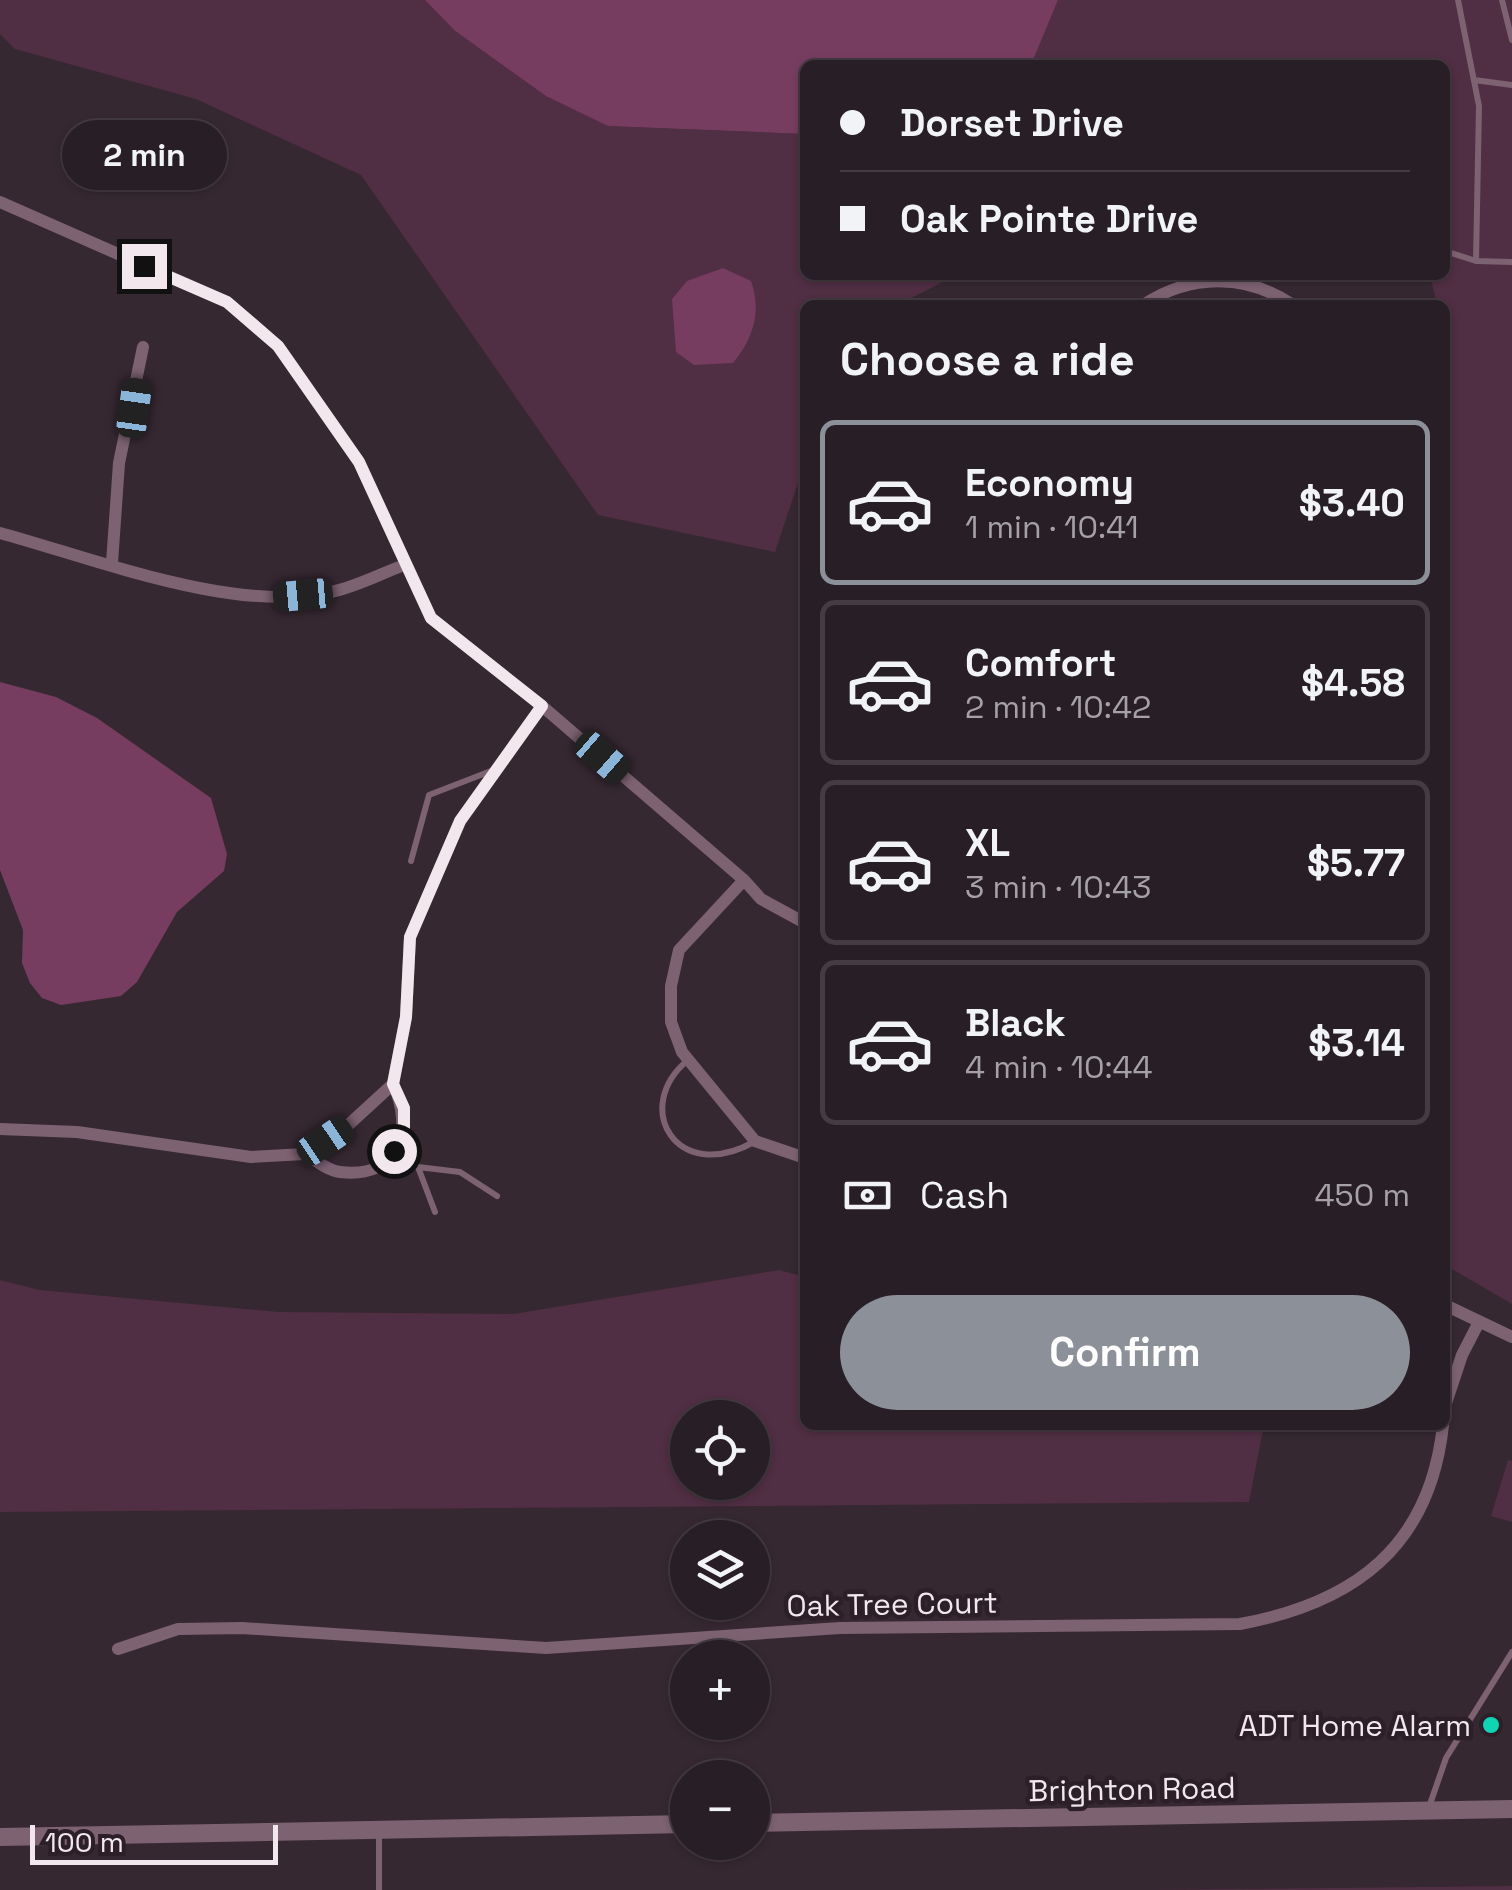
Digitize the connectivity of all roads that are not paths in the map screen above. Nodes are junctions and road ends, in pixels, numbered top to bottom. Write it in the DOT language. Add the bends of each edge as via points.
graph roads {
  1 [pos="1458,0"];
  2 [pos="1502,0"];
  3 [pos="1512,40"];
  4 [pos="1473,80"];
  5 [pos="1512,85"];
  6 [pos="0,202"];
  7 [pos="1450,253"];
  8 [pos="1476,261"];
  9 [pos="1512,262"];
  10 [pos="1205,280"];
  11 [pos="1216,280"];
  12 [pos="1151,300"];
  13 [pos="1285,300"];
  14 [pos="142,347"];
  15 [pos="0,534"];
  16 [pos="112,563"];
  17 [pos="404,565"];
  18 [pos="542,706"];
  19 [pos="492,771"];
  20 [pos="411,861"];
  21 [pos="744,880"];
  22 [pos="800,920"];
  23 [pos="688,1060"];
  24 [pos="393,1084"];
  25 [pos="0,1128"];
  26 [pos="755,1142"];
  27 [pos="394,1151"];
  28 [pos="305,1154"];
  29 [pos="800,1156"];
  30 [pos="418,1167"];
  31 [pos="497,1196"];
  32 [pos="436,1212"];
  33 [pos="1450,1307"];
  34 [pos="1480,1322"];
  35 [pos="1512,1337"];
  36 [pos="1450,1391"];
  37 [pos="1442,1430"];
  38 [pos="118,1649"];
  39 [pos="1512,1652"];
  40 [pos="1512,1809"];
  41 [pos="1427,1811"];
  42 [pos="770,1823"];
  43 [pos="670,1824"];
  44 [pos="379,1830"];
  45 [pos="0,1836"];
  46 [pos="379,1890"];
  1 -- 4 [label="lane"];
  2 -- 3 [label="lane"];
  4 -- 5 [label="lane"];
  4 -- 8 [label="lane" via="1479,106"];
  6 -- 17 [label="street" via="227,302 258,326 359,462"];
  7 -- 8 [label="lane"];
  8 -- 9 [label="lane"];
  10 -- 12 [label="street" via="1172,286"];
  11 -- 13 [label="street" via="1262,288"];
  14 -- 16 [label="street" via="119,463"];
  15 -- 16 [label="street"];
  16 -- 17 [label="street" via="228,594 274,598 332,592"];
  17 -- 18 [label="street" via="431,618"];
  18 -- 19 [label="street"];
  18 -- 21 [label="street"];
  19 -- 20 [label="lane" via="429,795"];
  19 -- 24 [label="street" via="460,821 410,937 406,1017"];
  21 -- 22 [label="street" via="761,900"];
  21 -- 23 [label="street" via="679,950 671,1022"];
  23 -- 26 [label="street"];
  23 -- 26 [label="lane" via="664,1089 668,1128 678,1146 703,1158"];
  24 -- 27 [label="street" via="404,1108 404,1137"];
  24 -- 28 [label="street"];
  25 -- 28 [label="street" via="251,1157"];
  26 -- 29 [label="street"];
  27 -- 28 [label="street" via="366,1171 336,1172"];
  27 -- 30 [label="lane"];
  30 -- 31 [label="lane" via="460,1172"];
  30 -- 32 [label="lane"];
  33 -- 34 [label="street"];
  34 -- 35 [label="street"];
  34 -- 36 [label="street"];
  37 -- 38 [label="street, Oak Tree Court" via="1421,1509 1378,1564 1310,1608 1240,1624 840,1628 546,1648 242,1628 178,1630"];
  39 -- 41 [label="lane" via="1446,1758"];
  40 -- 41 [label="street, Brighton Road"];
  41 -- 42 [label="street, Brighton Road"];
  43 -- 44 [label="street"];
  44 -- 45 [label="street"];
  44 -- 46 [label="lane"];
}
